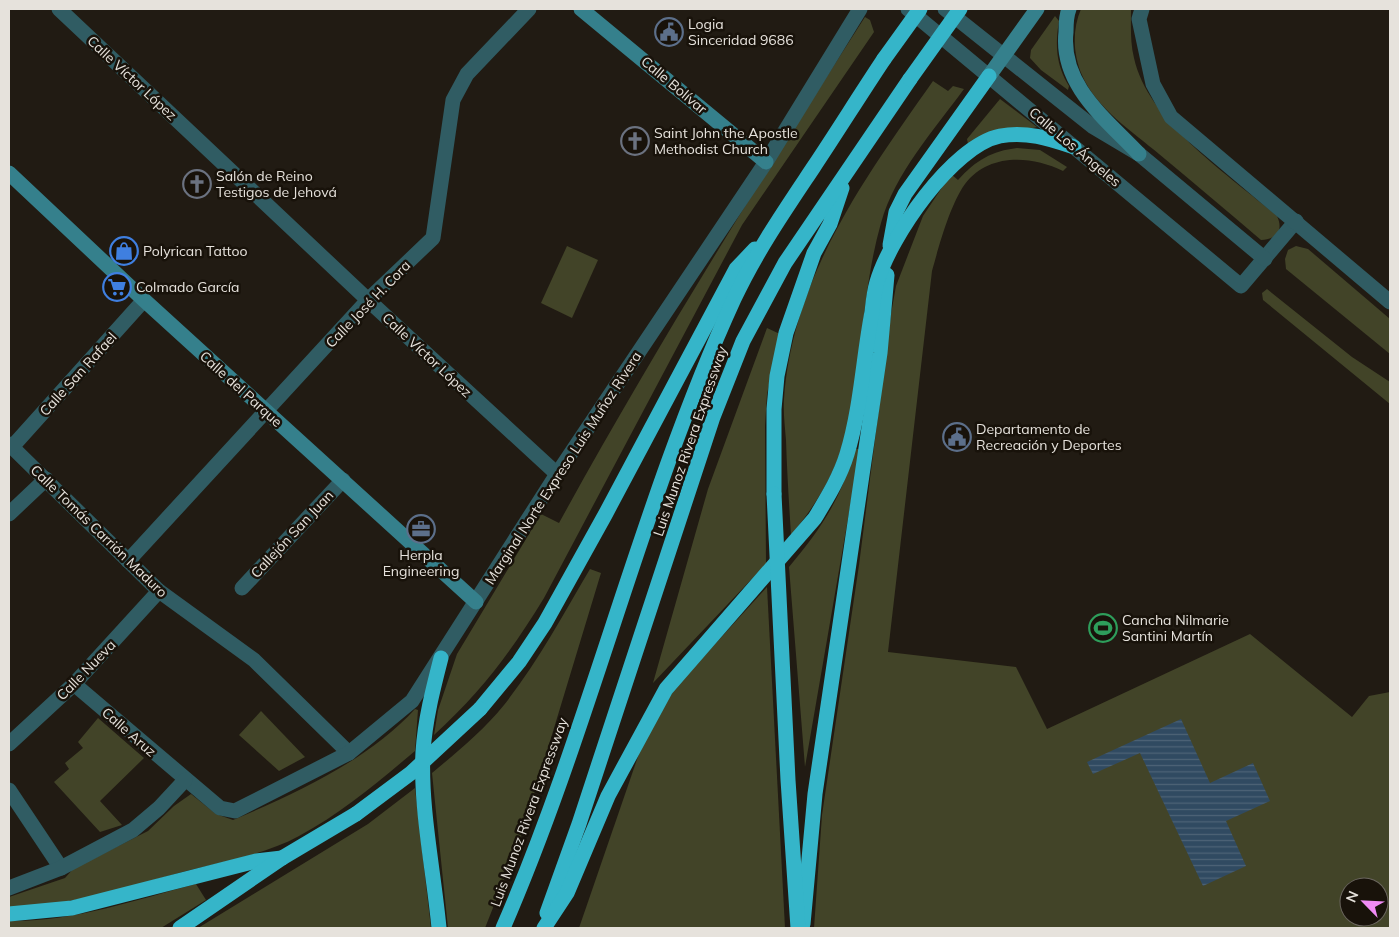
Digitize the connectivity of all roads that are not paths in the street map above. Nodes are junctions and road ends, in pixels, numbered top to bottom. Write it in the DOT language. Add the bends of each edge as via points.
graph roads {
  1 [pos="59,9"];
  2 [pos="529,9"];
  3 [pos="581,9"];
  4 [pos="860,9"];
  5 [pos="908,9"];
  6 [pos="920,9"];
  7 [pos="944,9"];
  8 [pos="960,9"];
  9 [pos="1037,9"];
  10 [pos="1069,9"];
  11 [pos="1142,9"];
  12 [pos="1004,55"];
  13 [pos="989,76"];
  14 [pos="1074,147"];
  15 [pos="1139,154"];
  16 [pos="766,162"];
  17 [pos="848,169"];
  18 [pos="10,176"];
  19 [pos="1296,221"];
  20 [pos="768,235"];
  21 [pos="888,251"];
  22 [pos="1265,259"];
  23 [pos="144,300"];
  24 [pos="368,300"];
  25 [pos="1390,302"];
  26 [pos="266,412"];
  27 [pos="10,446"];
  28 [pos="557,474"];
  29 [pos="46,479"];
  30 [pos="343,480"];
  31 [pos="9,514"];
  32 [pos="128,561"];
  33 [pos="242,588"];
  34 [pos="159,591"];
  35 [pos="476,602"];
  36 [pos="441,658"];
  37 [pos="74,684"];
  38 [pos="9,744"];
  39 [pos="349,754"];
  40 [pos="185,780"];
  41 [pos="9,790"];
  42 [pos="282,858"];
  43 [pos="61,868"];
  44 [pos="9,888"];
  45 [pos="9,914"];
  46 [pos="180,928"];
  47 [pos="440,928"];
  48 [pos="503,928"];
  49 [pos="543,928"];
  50 [pos="798,928"];
  51 [pos="802,928"];
  1 -- 24 [label="street, Calle Víctor López"];
  2 -- 24 [label="street, Calle José H. Cora" via="467,74 452,100 433,238"];
  3 -- 16 [label="street, Calle Bolívar"];
  4 -- 16 [label="street, Marginal Norte Expreso Luis Muñoz Rivera"];
  5 -- 13 [label="street, Calle Los Ángeles"];
  6 -- 20 [label="highway, Luis Munoz Rivera Expressway, bridge"];
  7 -- 12 [label="street, Calle Los Ángeles"];
  8 -- 17 [label="highway, Luis Munoz Rivera Expressway, bridge"];
  9 -- 12 [label="street"];
  10 -- 15 [label="street" via="1064,41 1068,66 1078,88"];
  11 -- 19 [label="street" via="1139,19 1153,84 1171,117"];
  12 -- 13 [label="street"];
  12 -- 15 [label="street, Calle Los Ángeles" via="1092,126"];
  13 -- 14 [label="street, Calle Los Ángeles"];
  13 -- 21 [label="highway" via="905,194 896,212"];
  14 -- 21 [label="highway" via="1023,135 1000,136 971,148 938,181"];
  14 -- 22 [label="street, Calle Los Ángeles" via="1241,286"];
  15 -- 22 [label="street, Calle Los Ángeles"];
  16 -- 28 [label="street, Marginal Norte Expreso Luis Muñoz Rivera"];
  17 -- 49 [label="highway, Luis Munoz Rivera Expressway" via="785,263 743,341 713,417"];
  17 -- 50 [label="highway, bridge" via="830,224 814,253 786,333 774,409 774,494"];
  18 -- 23 [label="street, Calle del Parque"];
  19 -- 22 [label="street"];
  19 -- 25 [label="street"];
  20 -- 42 [label="highway, bridge" via="736,269 605,516 545,623 519,662 480,709 411,773 356,814"];
  20 -- 48 [label="highway, Luis Munoz Rivera Expressway" via="736,296 673,448 533,857"];
  21 -- 49 [label="highway" via="877,283 852,433 832,489 815,518 666,689 608,796 567,893"];
  21 -- 51 [label="highway" via="880,353 814,794"];
  23 -- 26 [label="street, Calle del Parque"];
  23 -- 27 [label="street, Calle San Rafael"];
  24 -- 26 [label="street, Calle José H. Cora"];
  24 -- 28 [label="street, Calle Víctor López"];
  26 -- 30 [label="street, Calle del Parque"];
  26 -- 32 [label="street, Calle José H. Cora"];
  27 -- 29 [label="street, Calle Tomás Carrión Maduro"];
  28 -- 35 [label="street, Marginal Norte Expreso Luis Muñoz Rivera"];
  29 -- 31 [label="street"];
  29 -- 32 [label="street, Calle Tomás Carrión Maduro"];
  30 -- 33 [label="street, Callejón San Juan"];
  30 -- 35 [label="street, Calle del Parque"];
  32 -- 34 [label="street, Calle Tomás Carrión Maduro"];
  34 -- 37 [label="street, Calle Nueva"];
  34 -- 39 [label="street, Calle Tomás Carrión Maduro" via="254,660"];
  35 -- 36 [label="street, Marginal Norte Expreso Luis Muñoz Rivera"];
  36 -- 39 [label="street, Marginal Norte Expreso Luis Muñoz Rivera" via="412,701"];
  36 -- 47 [label="highway" via="427,715 423,753 424,797"];
  37 -- 38 [label="street, Calle Nueva"];
  37 -- 40 [label="street, Calle Aruz"];
  39 -- 40 [label="street, Marginal Norte Expreso Luis Muñoz Rivera" via="235,811 220,808"];
  40 -- 43 [label="street" via="133,830"];
  41 -- 43 [label="street"];
  42 -- 45 [label="highway" via="256,861 72,908"];
  42 -- 46 [label="highway"];
  43 -- 44 [label="street"];
}
